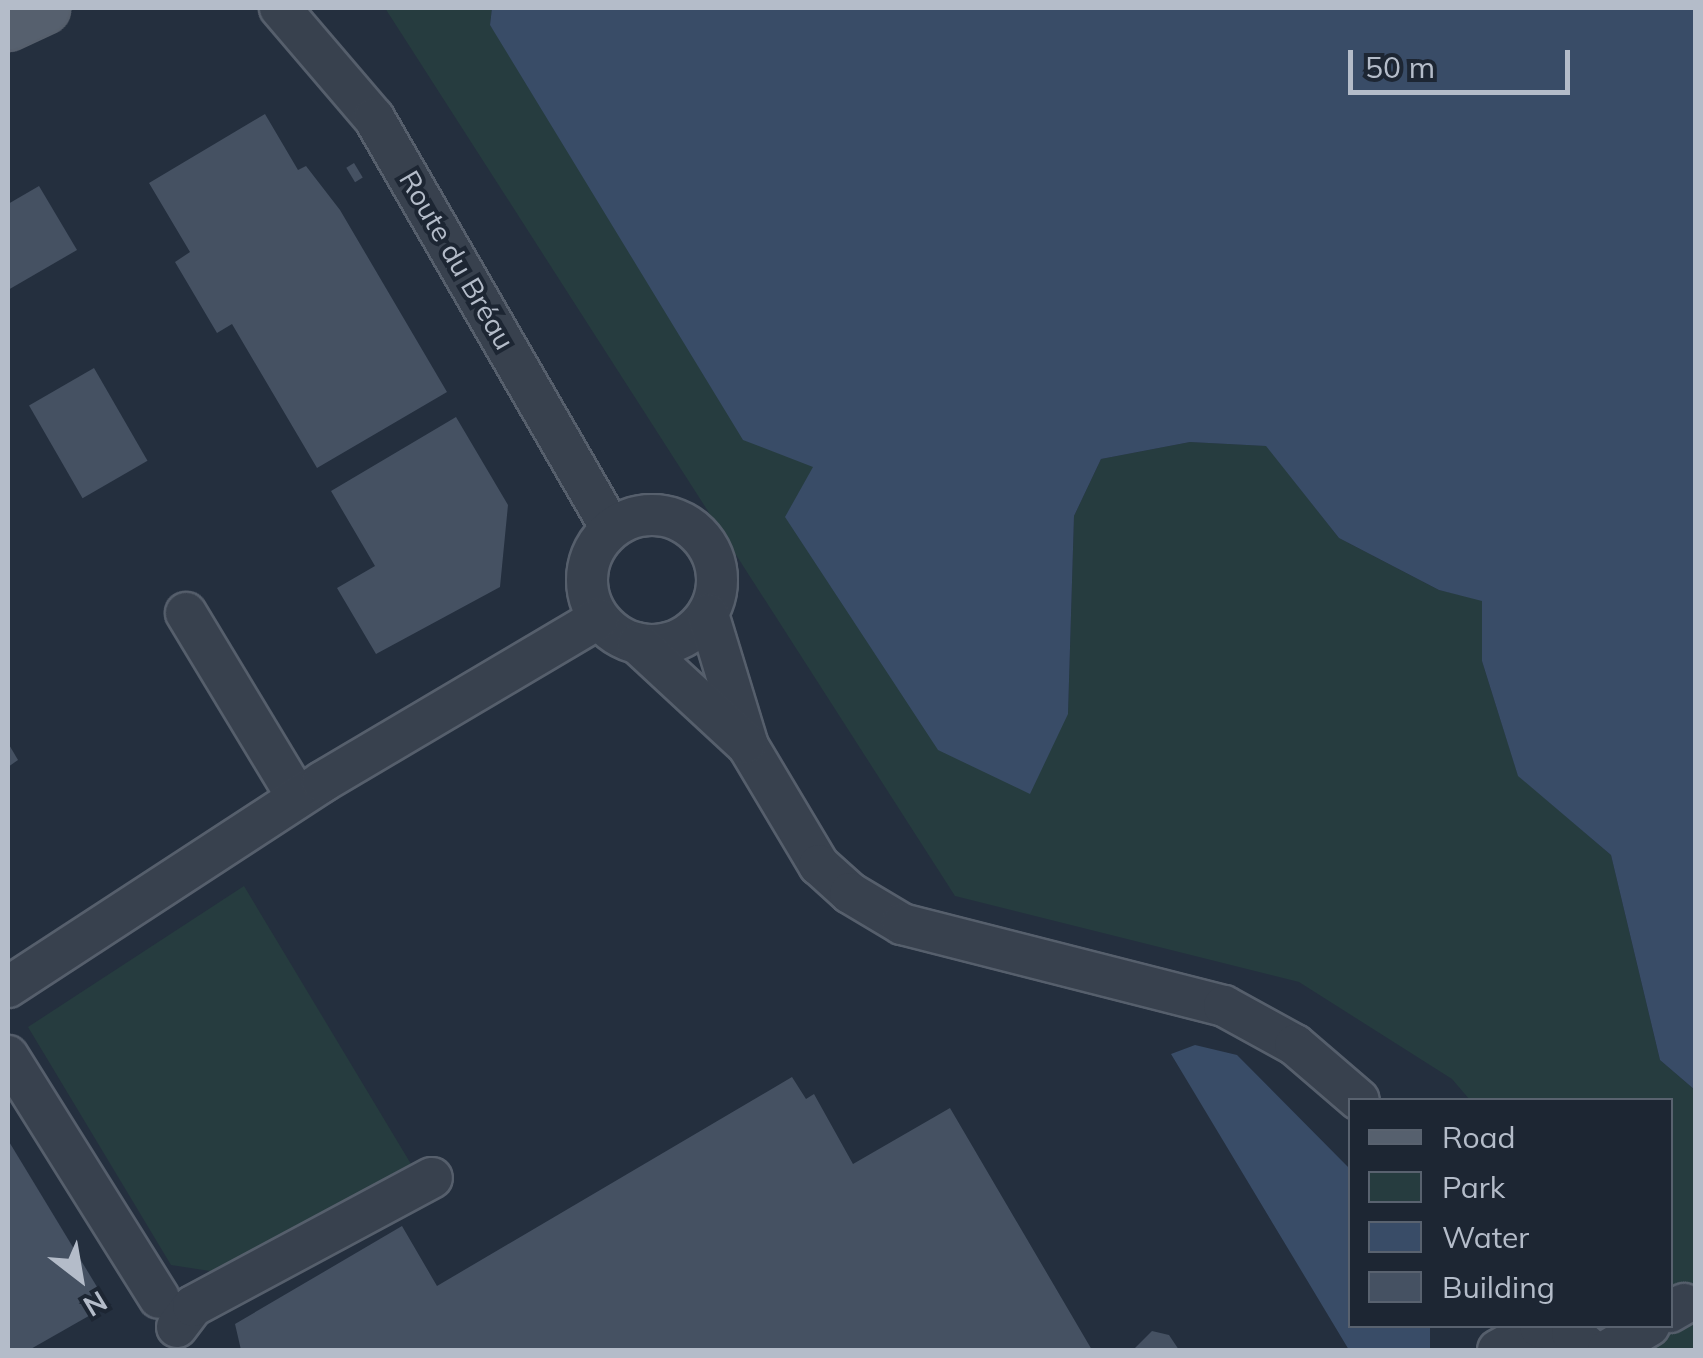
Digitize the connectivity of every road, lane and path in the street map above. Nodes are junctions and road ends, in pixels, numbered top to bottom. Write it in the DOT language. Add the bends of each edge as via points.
graph roads {
  1 [pos="44,8"];
  2 [pos="280,8"];
  3 [pos="8,25"];
  4 [pos="611,528"];
  5 [pos="186,613"];
  6 [pos="708,614"];
  7 [pos="598,619"];
  8 [pos="638,644"];
  9 [pos="748,746"];
  10 [pos="297,797"];
  11 [pos="8,987"];
  12 [pos="8,1056"];
  13 [pos="1357,1098"];
  14 [pos="432,1178"];
  15 [pos="1542,1328"];
  16 [pos="1558,1328"];
  17 [pos="1646,1328"];
  18 [pos="1498,1350"];
  19 [pos="1591,1350"];
  20 [pos="1608,1350"];
  1 -- 3 [label="main road"];
  2 -- 4 [label="street, Route du Bréau" via="374,118"];
  4 -- 6 [label="street" via="654,514 696,531 716,570"];
  4 -- 7 [label="street" via="586,581"];
  5 -- 10 [label="street"];
  6 -- 8 [label="street" via="678,640"];
  6 -- 9 [label="street"];
  7 -- 8 [label="street"];
  7 -- 10 [label="street"];
  8 -- 9 [label="street"];
  9 -- 13 [label="street" via="819,864 902,924 1224,1006 1295,1045"];
  10 -- 11 [label="street"];
  12 -- 14 [label="street" via="168,1312 194,1306"];
  15 -- 18 [label="street" via="1522,1331"];
  16 -- 19 [label="street"];
  17 -- 20 [label="street"];
}
